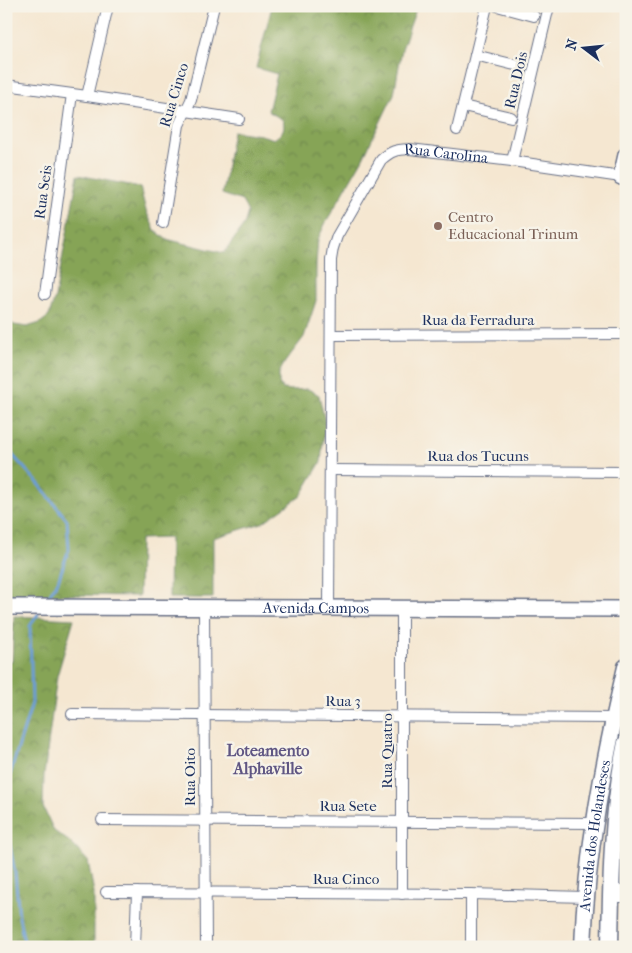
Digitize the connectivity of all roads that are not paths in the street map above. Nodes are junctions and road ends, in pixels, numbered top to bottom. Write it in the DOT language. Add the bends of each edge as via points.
graph roads {
  1 [pos="108,6"];
  2 [pos="214,6"];
  3 [pos="487,6"];
  4 [pos="497,6"];
  5 [pos="549,6"];
  6 [pos="534,16"];
  7 [pos="475,55"];
  8 [pos="522,67"];
  9 [pos="6,85"];
  10 [pos="72,94"];
  11 [pos="87,96"];
  12 [pos="463,106"];
  13 [pos="186,110"];
  14 [pos="511,118"];
  15 [pos="239,119"];
  16 [pos="457,130"];
  17 [pos="626,155"];
  18 [pos="512,160"];
  19 [pos="623,177"];
  20 [pos="163,223"];
  21 [pos="45,294"];
  22 [pos="626,334"];
  23 [pos="331,335"];
  24 [pos="330,470"];
  25 [pos="626,472"];
  26 [pos="6,607"];
  27 [pos="204,608"];
  28 [pos="329,608"];
  29 [pos="402,609"];
  30 [pos="626,609"];
  31 [pos="626,667"];
  32 [pos="72,714"];
  33 [pos="205,715"];
  34 [pos="402,716"];
  35 [pos="614,718"];
  36 [pos="626,742"];
  37 [pos="102,820"];
  38 [pos="205,821"];
  39 [pos="402,822"];
  40 [pos="594,822"];
  41 [pos="106,892"];
  42 [pos="137,892"];
  43 [pos="206,893"];
  44 [pos="402,894"];
  45 [pos="471,894"];
  46 [pos="618,894"];
  47 [pos="585,897"];
  48 [pos="135,947"];
  49 [pos="206,947"];
  50 [pos="471,947"];
  51 [pos="583,947"];
  52 [pos="610,947"];
  1 -- 11 [label="street"];
  2 -- 13 [label="street, Rua Cinco"];
  3 -- 7 [label="street"];
  4 -- 6 [label="street"];
  5 -- 18 [label="street, Rua Dois"];
  7 -- 8 [label="street"];
  7 -- 12 [label="street"];
  9 -- 10 [label="street"];
  10 -- 11 [label="street"];
  10 -- 21 [label="street, Rua Seis"];
  11 -- 13 [label="street"];
  12 -- 14 [label="street"];
  12 -- 16 [label="street"];
  13 -- 15 [label="street"];
  13 -- 20 [label="street, Rua Cinco" via="179,125"];
  17 -- 19 [label="street"];
  18 -- 19 [label="street, Rua Carolina"];
  18 -- 23 [label="street, Rua Carolina" via="410,149 387,154 337,236 333,248"];
  22 -- 23 [label="street, Rua da Ferradura"];
  23 -- 24 [label="street, Rua Carolina"];
  24 -- 25 [label="street, Rua dos Tucuns"];
  24 -- 28 [label="street, Rua Carolina"];
  26 -- 27 [label="street, Avenida Campos"];
  27 -- 28 [label="street, Avenida Campos"];
  27 -- 33 [label="street, Rua Oito"];
  28 -- 29 [label="street, Avenida Campos"];
  29 -- 30 [label="street, Avenida Campos"];
  29 -- 34 [label="street, Rua Quatro"];
  31 -- 35 [label="main road, Avenida dos Holandeses"];
  32 -- 33 [label="street, Rua 3"];
  33 -- 34 [label="street, Rua 3"];
  33 -- 38 [label="street, Rua Oito"];
  34 -- 35 [label="street, Rua 3"];
  34 -- 39 [label="street, Rua Quatro"];
  35 -- 40 [label="main road, Avenida dos Holandeses"];
  36 -- 46 [label="main road, Avenida dos Holandeses" via="616,802 612,857"];
  37 -- 38 [label="street, Rua Sete"];
  38 -- 39 [label="street, Rua Sete"];
  38 -- 43 [label="street, Rua Oito"];
  39 -- 40 [label="street, Rua Sete"];
  39 -- 44 [label="street, Rua Quatro"];
  40 -- 47 [label="main road, Avenida dos Holandeses"];
  41 -- 42 [label="street, Rua Cinco"];
  42 -- 43 [label="street, Rua Cinco"];
  42 -- 48 [label="street"];
  43 -- 44 [label="street, Rua Cinco"];
  43 -- 49 [label="street, Rua Oito"];
  44 -- 45 [label="street, Rua Cinco"];
  45 -- 47 [label="street, Rua Cinco"];
  45 -- 50 [label="street"];
  46 -- 52 [label="main road, Avenida dos Holandeses"];
  47 -- 51 [label="main road, Avenida dos Holandeses"];
}
